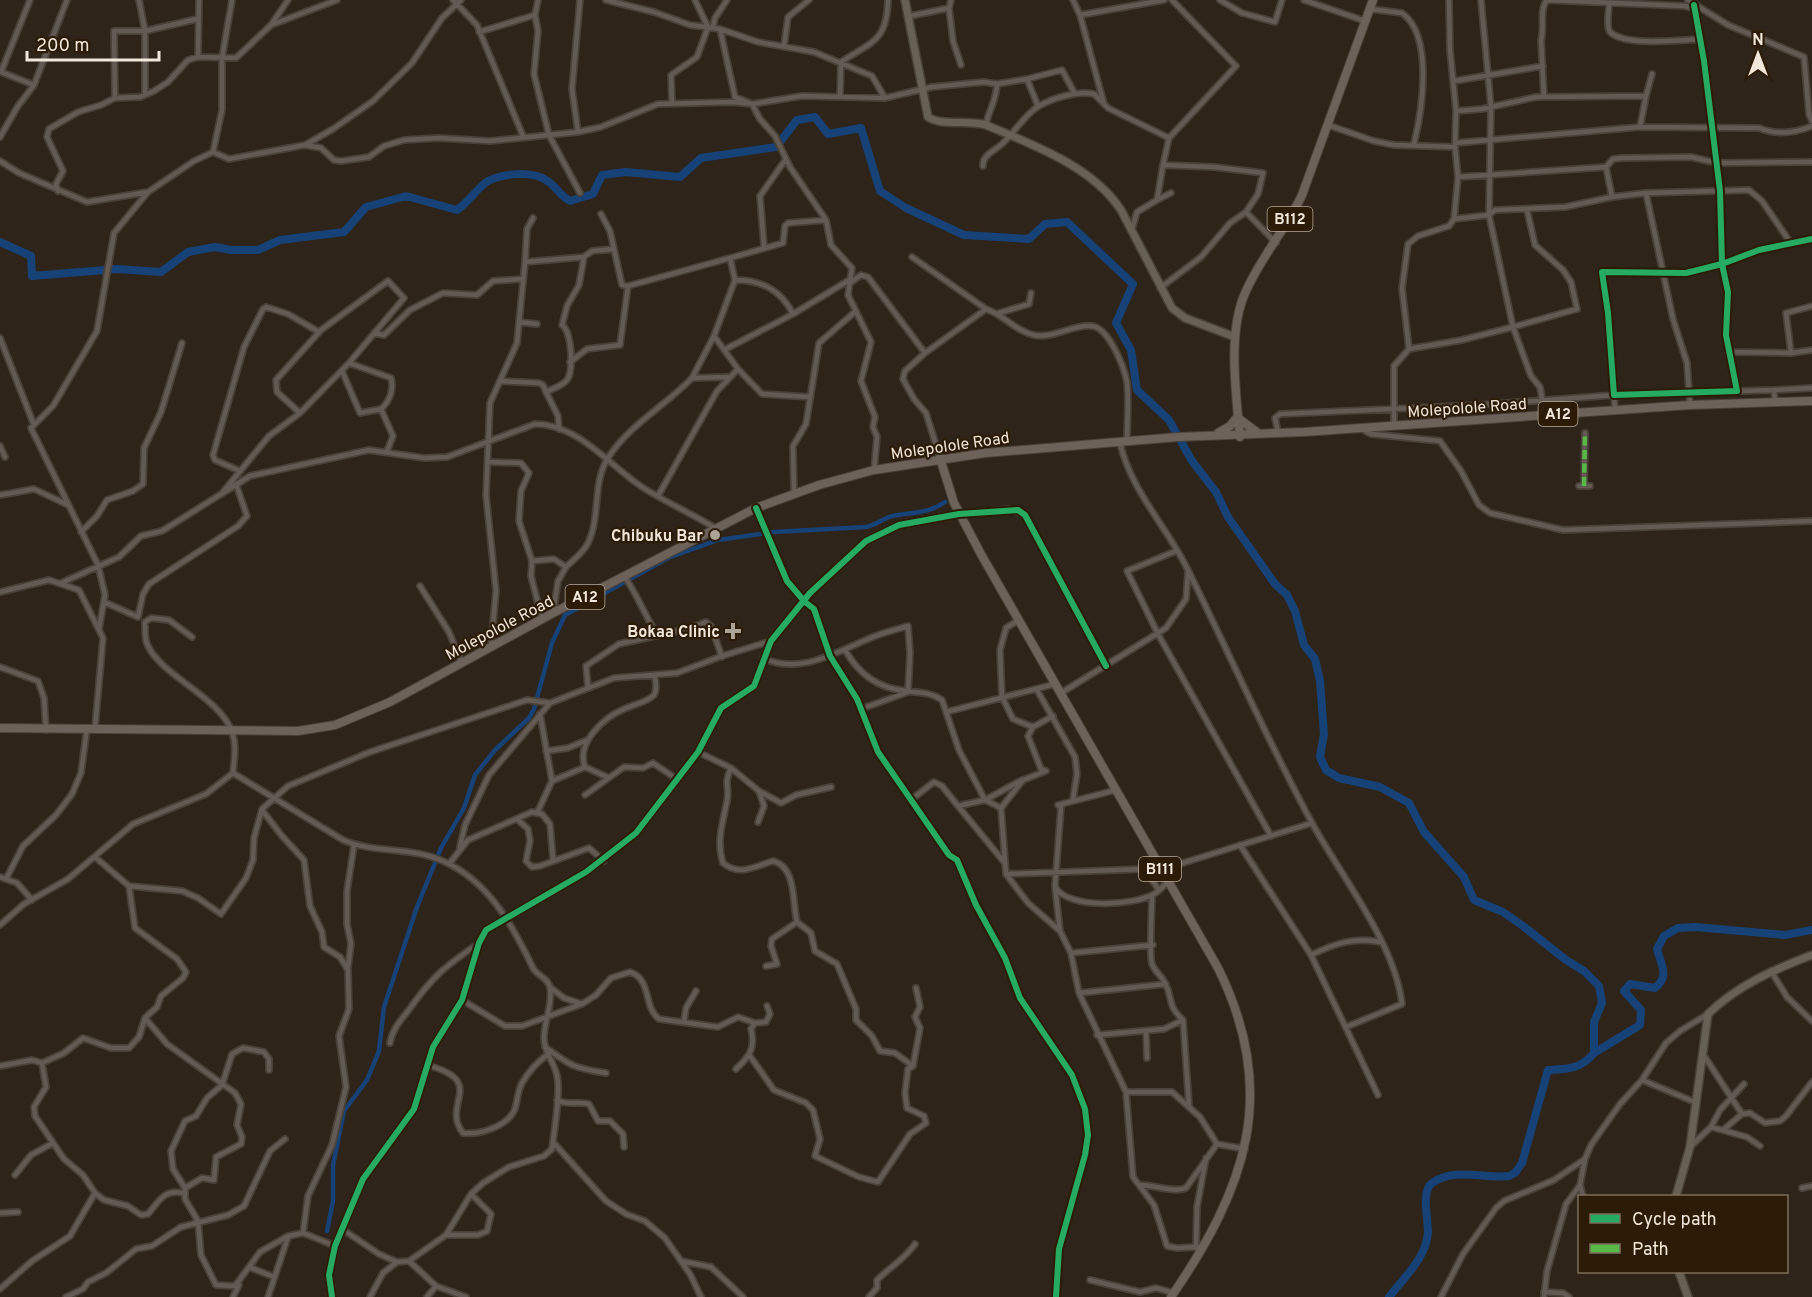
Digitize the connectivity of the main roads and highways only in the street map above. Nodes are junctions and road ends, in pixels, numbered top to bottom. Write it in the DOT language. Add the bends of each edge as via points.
graph roads {
  1 [pos="1373,0"];
  2 [pos="1812,401"];
  3 [pos="1238,416"];
  4 [pos="1304,432"];
  5 [pos="1258,433"];
  6 [pos="1214,435"];
  7 [pos="1240,436"];
  8 [pos="1196,438"];
  9 [pos="963,455"];
  10 [pos="940,458"];
  11 [pos="946,476"];
  12 [pos="0,728"];
  13 [pos="1173,1295"];
  1 -- 3 [label="main road, B112" via="1302,195 1245,293 1235,337"];
  2 -- 4 [label="main road, Molepolole Road / A12" via="1690,405"];
  3 -- 5 [label="main road"];
  3 -- 6 [label="main road"];
  3 -- 7 [label="main road, B112"];
  4 -- 5 [label="main road, Molepolole Road / A12"];
  4 -- 7 [label="main road, Molepolole Road / A12"];
  5 -- 7 [label="main road, Molepolole Road / A12"];
  6 -- 7 [label="main road, Molepolole Road / A12"];
  6 -- 8 [label="main road, Molepolole Road / A12"];
  7 -- 8 [label="main road, Molepolole Road / A12"];
  8 -- 9 [label="main road, Molepolole Road / A12"];
  9 -- 10 [label="main road, Molepolole Road / A12"];
  9 -- 11 [label="main road" via="948,465"];
  10 -- 11 [label="main road, B111"];
  10 -- 12 [label="main road, Molepolole Road / A12" via="874,470 756,508 390,702 335,725 304,730"];
  11 -- 13 [label="main road, B111" via="959,514 1222,976 1241,1025 1250,1073 1245,1149 1233,1191"];
}
